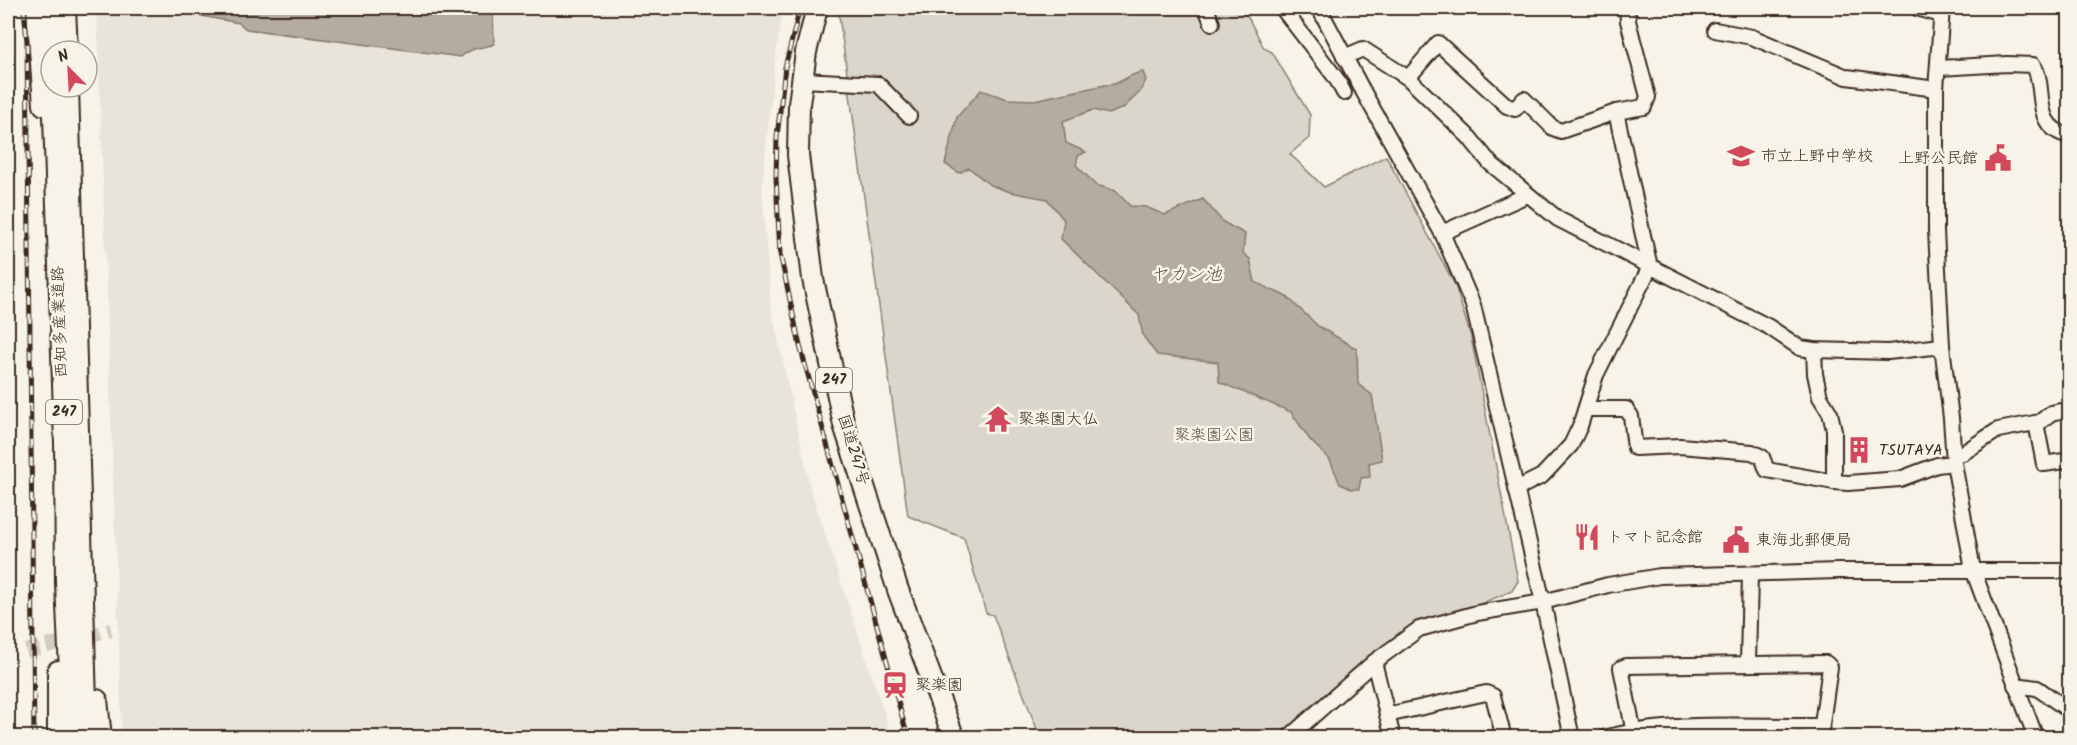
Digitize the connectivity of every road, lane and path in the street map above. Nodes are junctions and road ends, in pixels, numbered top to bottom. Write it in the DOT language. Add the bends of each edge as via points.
graph roads {
  1 [pos="37,8"];
  2 [pos="51,8"];
  3 [pos="65,8"];
  4 [pos="74,8"];
  5 [pos="817,8"];
  6 [pos="1206,8"];
  7 [pos="1282,8"];
  8 [pos="1319,8"];
  9 [pos="1627,8"];
  10 [pos="1917,8"];
  11 [pos="1942,11"];
  12 [pos="1212,23"];
  13 [pos="1715,30"];
  14 [pos="52,39"];
  15 [pos="66,39"];
  16 [pos="75,39"];
  17 [pos="1344,57"];
  18 [pos="1939,68"];
  19 [pos="1408,78"];
  20 [pos="802,80"];
  21 [pos="1936,89"];
  22 [pos="1344,93"];
  23 [pos="53,99"];
  24 [pos="68,99"];
  25 [pos="75,99"];
  26 [pos="1616,112"];
  27 [pos="909,116"];
  28 [pos="2070,136"];
  29 [pos="1527,195"];
  30 [pos="57,218"];
  31 [pos="72,233"];
  32 [pos="1442,233"];
  33 [pos="1650,267"];
  34 [pos="1942,345"];
  35 [pos="1814,350"];
  36 [pos="1586,409"];
  37 [pos="2070,409"];
  38 [pos="2036,423"];
  39 [pos="1954,458"];
  40 [pos="2070,460"];
  41 [pos="1834,482"];
  42 [pos="1516,489"];
  43 [pos="64,502"];
  44 [pos="1973,570"];
  45 [pos="2070,571"];
  46 [pos="1750,574"];
  47 [pos="83,578"];
  48 [pos="1543,602"];
  49 [pos="1374,662"];
  50 [pos="1748,663"];
  51 [pos="2015,685"];
  52 [pos="2070,711"];
  53 [pos="1387,715"];
  54 [pos="1820,732"];
  55 [pos="1634,734"];
  56 [pos="58,738"];
  57 [pos="73,738"];
  58 [pos="87,738"];
  59 [pos="102,738"];
  60 [pos="954,738"];
  61 [pos="1288,738"];
  62 [pos="1393,738"];
  63 [pos="1504,738"];
  64 [pos="1572,738"];
  65 [pos="1604,738"];
  66 [pos="2036,738"];
  1 -- 30 [label="highway, 247"];
  2 -- 14 [label="highway"];
  3 -- 15 [label="highway"];
  4 -- 16 [label="highway"];
  5 -- 20 [label="highway, 国道247号 / 247"];
  6 -- 12 [label="street"];
  7 -- 22 [label="street"];
  8 -- 17 [label="street"];
  9 -- 26 [label="street" via="1647,97 1644,107"];
  10 -- 11 [label="street"];
  11 -- 18 [label="street"];
  13 -- 21 [label="street" via="1752,37 1848,76"];
  17 -- 19 [label="street" via="1363,49"];
  17 -- 32 [label="street"];
  18 -- 21 [label="street"];
  18 -- 28 [label="street" via="2033,65 2041,108 2058,131"];
  19 -- 26 [label="street" via="1438,43 1507,106 1515,109 1524,99 1553,128 1561,131"];
  19 -- 29 [label="street" via="1490,163"];
  20 -- 27 [label="street" via="878,84"];
  20 -- 60 [label="highway, 国道247号 / 247" via="798,155 813,279 844,425 898,590"];
  21 -- 34 [label="street" via="1936,231"];
  23 -- 30 [label="highway, 西知多産業道路 / 247"];
  24 -- 31 [label="highway, 西知多産業道路 / 247"];
  25 -- 31 [label="highway, 247" via="76,191"];
  26 -- 33 [label="street"];
  29 -- 32 [label="street"];
  29 -- 33 [label="street" via="1558,219"];
  30 -- 43 [label="highway, 西知多産業道路 / 247"];
  31 -- 47 [label="highway, 西知多産業道路 / 247"];
  32 -- 42 [label="street" via="1473,305"];
  33 -- 35 [label="street" via="1769,327 1800,348"];
  33 -- 36 [label="street" via="1596,375"];
  34 -- 35 [label="street" via="1888,352"];
  34 -- 39 [label="street"];
  35 -- 41 [label="street" via="1820,397 1834,430"];
  36 -- 41 [label="street" via="1626,409 1631,416 1635,448 1680,446 1752,452 1762,457 1767,470"];
  36 -- 42 [label="street" via="1571,445 1542,476"];
  37 -- 38 [label="street"];
  38 -- 39 [label="street" via="1998,430"];
  38 -- 40 [label="street" via="2044,464"];
  39 -- 41 [label="street" via="1900,479"];
  39 -- 44 [label="street"];
  42 -- 48 [label="street"];
  43 -- 56 [label="highway, 247" via="59,555"];
  43 -- 57 [label="highway, 西知多産業道路 / 247"];
  44 -- 45 [label="street"];
  44 -- 46 [label="street"];
  44 -- 51 [label="street"];
  46 -- 48 [label="street" via="1651,577"];
  46 -- 50 [label="street"];
  47 -- 58 [label="highway, 西知多産業道路 / 247"];
  47 -- 59 [label="highway, 247"];
  48 -- 49 [label="street" via="1477,613 1419,629"];
  48 -- 64 [label="street"];
  49 -- 53 [label="street"];
  49 -- 61 [label="street"];
  50 -- 54 [label="street" via="1826,663 1830,667"];
  50 -- 55 [label="street" via="1621,668"];
  51 -- 52 [label="street" via="2037,688"];
  51 -- 66 [label="street"];
  53 -- 62 [label="street"];
  53 -- 63 [label="street" via="1486,693 1493,696"];
  54 -- 55 [label="street" via="1685,727"];
  55 -- 65 [label="street"];
}
